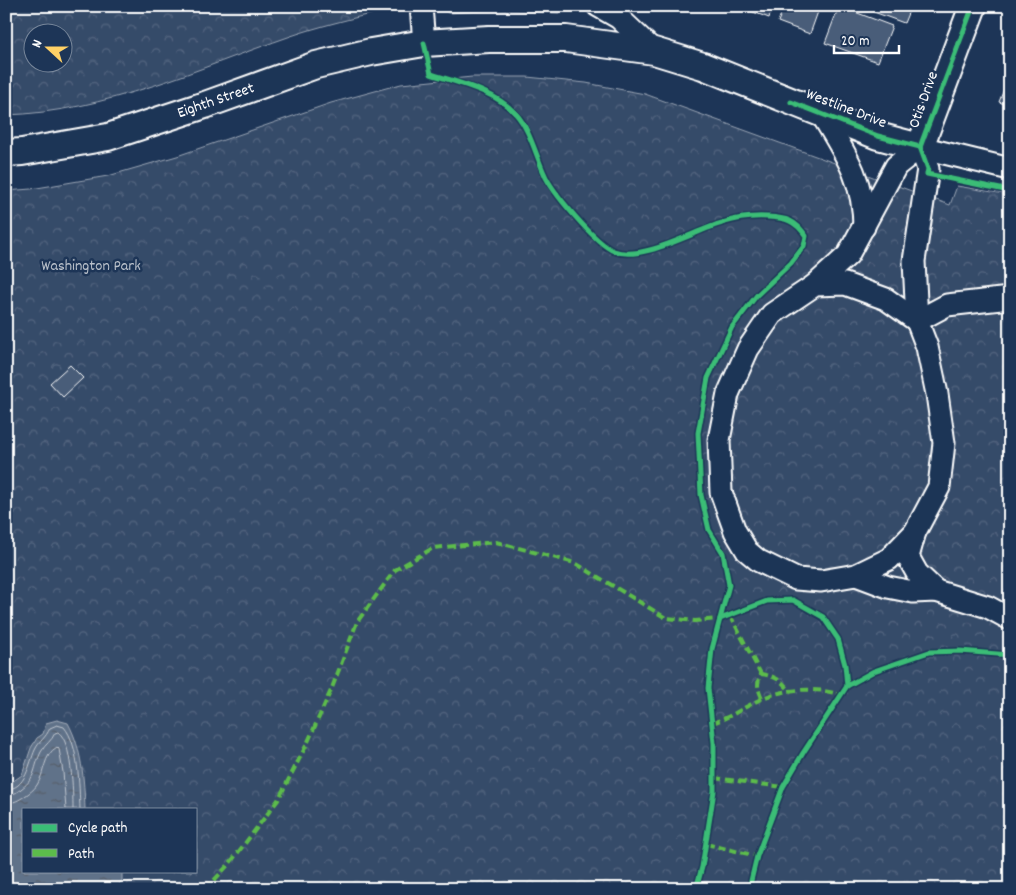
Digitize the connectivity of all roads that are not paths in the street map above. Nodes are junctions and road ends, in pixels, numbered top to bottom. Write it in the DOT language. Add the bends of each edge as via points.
graph roads {
  1 [pos="421,6"];
  2 [pos="598,6"];
  3 [pos="973,6"];
  4 [pos="424,43"];
  5 [pos="654,51"];
  6 [pos="822,115"];
  7 [pos="920,147"];
  8 [pos="6,153"];
  9 [pos="1010,169"];
  10 [pos="864,227"];
  11 [pos="815,285"];
  12 [pos="1010,298"];
  13 [pos="917,321"];
  14 [pos="915,532"];
  15 [pos="856,575"];
  16 [pos="936,591"];
  17 [pos="1010,619"];
  1 -- 4 [label="street"];
  2 -- 5 [label="street, Westline Drive" via="619,18"];
  3 -- 7 [label="main road, Otis Drive"];
  4 -- 5 [label="main road, Westline Drive" via="566,39"];
  4 -- 8 [label="main road, Eighth Street" via="316,65 108,137"];
  5 -- 6 [label="main road, Westline Drive" via="703,66"];
  6 -- 7 [label="main road, Westline Drive" via="878,136"];
  6 -- 10 [label="street" via="855,172 864,207"];
  7 -- 9 [label="street, Westline Drive"];
  7 -- 10 [label="street" via="896,166"];
  7 -- 13 [label="street" via="928,169 914,261"];
  10 -- 11 [label="street" via="848,255"];
  11 -- 13 [label="street" via="845,284 886,299"];
  11 -- 15 [label="street" via="772,314 748,349 728,394 719,440 721,492 746,551 759,561 796,579 820,581"];
  12 -- 13 [label="street" via="947,305"];
  13 -- 14 [label="street" via="927,347 944,443 939,486"];
  14 -- 15 [label="street" via="889,559"];
  14 -- 16 [label="street" via="908,556 917,573"];
  15 -- 16 [label="street" via="888,587 913,592"];
  16 -- 17 [label="street" via="988,607"];
}
